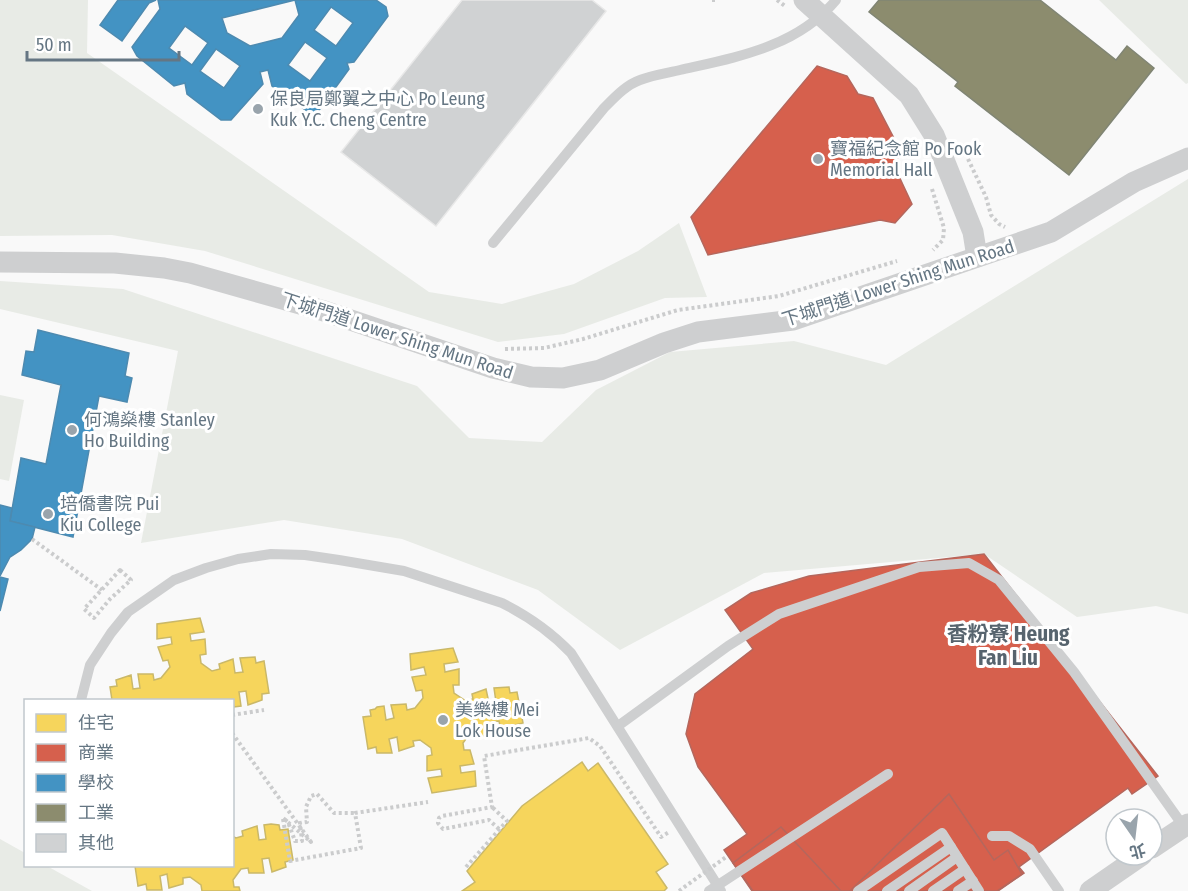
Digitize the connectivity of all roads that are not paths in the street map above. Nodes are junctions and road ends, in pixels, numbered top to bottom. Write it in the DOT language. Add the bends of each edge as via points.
graph roads {
  1 [pos="804,0"];
  2 [pos="822,14"];
  3 [pos="1188,158"];
  4 [pos="493,243"];
  5 [pos="977,257"];
  6 [pos="0,262"];
  7 [pos="81,699"];
  8 [pos="618,726"];
  9 [pos="888,774"];
  10 [pos="1186,825"];
  11 [pos="992,836"];
  12 [pos="1164,840"];
  13 [pos="951,847"];
  14 [pos="957,857"];
  15 [pos="1125,867"];
  16 [pos="965,869"];
  17 [pos="973,881"];
  18 [pos="716,889"];
  19 [pos="858,891"];
  20 [pos="887,891"];
  21 [pos="909,891"];
  22 [pos="933,891"];
  23 [pos="958,891"];
  24 [pos="979,891"];
  25 [pos="1059,891"];
  26 [pos="1090,891"];
  1 -- 2 [label="street"];
  2 -- 4 [label="lane" via="776,45 639,80 620,92"];
  2 -- 5 [label="street" via="909,94 934,135 973,232"];
  3 -- 5 [label="street, 下城門道 Lower Shing Mun Road" via="1134,182 1051,232"];
  5 -- 6 [label="street, 下城門道 Lower Shing Mun Road" via="793,320 698,332 600,370 549,378 493,368 321,310 190,273 115,263"];
  7 -- 8 [label="lane" via="90,665 128,612 147,597 174,580 238,559 271,554 305,555 404,571 517,610 556,637 571,653"];
  8 -- 10 [label="lane" via="779,614 919,567 969,563 999,580 1067,663"];
  8 -- 18 [label="lane"];
  9 -- 18 [label="lane"];
  10 -- 12 [label="street"];
  11 -- 25 [label="lane" via="1009,836 1030,849"];
  13 -- 14 [label="lane"];
  13 -- 19 [label="lane" via="942,833"];
  13 -- 20 [label="lane"];
  14 -- 16 [label="lane"];
  14 -- 21 [label="lane"];
  15 -- 26 [label="street"];
  16 -- 17 [label="lane"];
  16 -- 22 [label="lane"];
  17 -- 23 [label="lane"];
  17 -- 24 [label="lane"];
}
